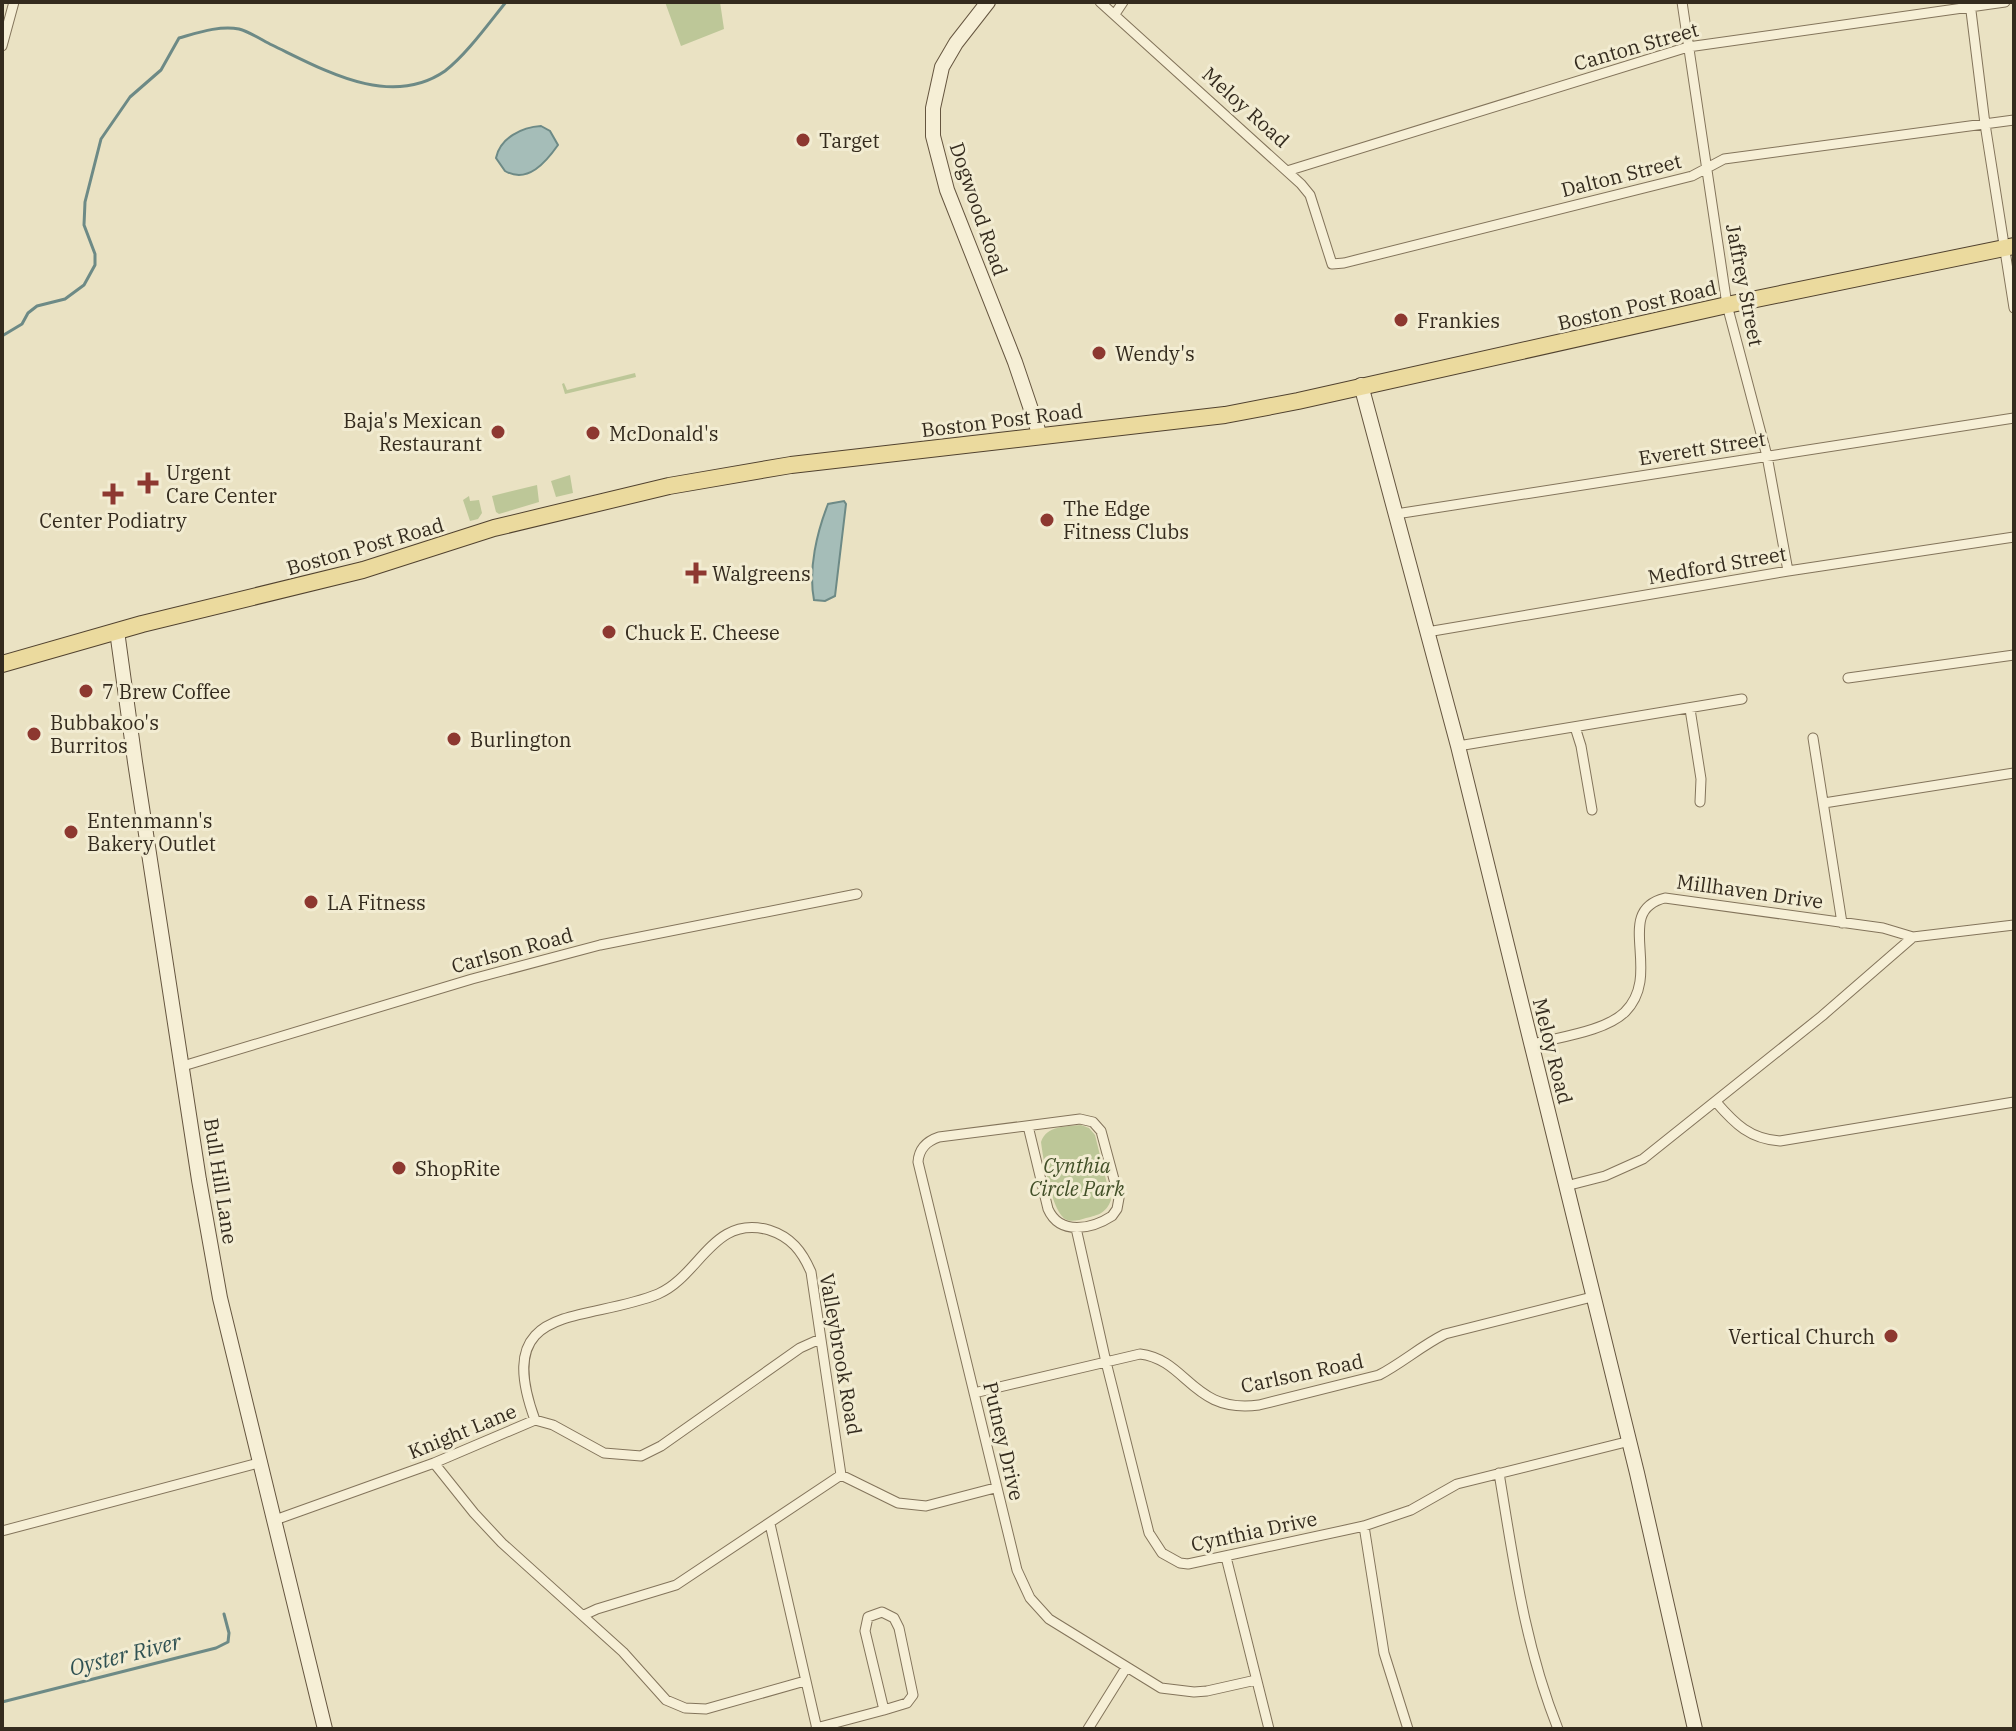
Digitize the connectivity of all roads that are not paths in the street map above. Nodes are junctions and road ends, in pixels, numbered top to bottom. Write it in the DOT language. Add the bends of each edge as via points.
graph roads {
  1 [pos="14,2"];
  2 [pos="988,2"];
  3 [pos="1100,2"];
  4 [pos="1123,2"];
  5 [pos="1682,2"];
  6 [pos="2005,2"];
  7 [pos="1970,4"];
  8 [pos="1115,14"];
  9 [pos="2,46"];
  10 [pos="1688,47"];
  11 [pos="2014,120"];
  12 [pos="1985,124"];
  13 [pos="1706,168"];
  14 [pos="1287,171"];
  15 [pos="2009,247"];
  16 [pos="1332,264"];
  17 [pos="1727,305"];
  18 [pos="2014,308"];
  19 [pos="1361,385"];
  20 [pos="2014,418"];
  21 [pos="1040,436"];
  22 [pos="1767,456"];
  23 [pos="1396,514"];
  24 [pos="2014,537"];
  25 [pos="1788,571"];
  26 [pos="117,631"];
  27 [pos="1427,632"];
  28 [pos="2014,655"];
  29 [pos="2,664"];
  30 [pos="1848,678"];
  31 [pos="1742,699"];
  32 [pos="1690,709"];
  33 [pos="1575,727"];
  34 [pos="1813,738"];
  35 [pos="1458,746"];
  36 [pos="2014,773"];
  37 [pos="1700,802"];
  38 [pos="1824,803"];
  39 [pos="1592,810"];
  40 [pos="857,894"];
  41 [pos="1842,923"];
  42 [pos="2014,925"];
  43 [pos="1913,937"];
  44 [pos="1530,1045"];
  45 [pos="183,1066"];
  46 [pos="1716,1102"];
  47 [pos="2014,1102"];
  48 [pos="1028,1126"];
  49 [pos="1566,1186"];
  50 [pos="1076,1228"];
  51 [pos="1592,1297"];
  52 [pos="820,1339"];
  53 [pos="1106,1362"];
  54 [pos="974,1393"];
  55 [pos="535,1420"];
  56 [pos="1630,1441"];
  57 [pos="262,1462"];
  58 [pos="434,1463"];
  59 [pos="1499,1473"];
  60 [pos="841,1475"];
  61 [pos="995,1488"];
  62 [pos="275,1520"];
  63 [pos="770,1524"];
  64 [pos="1364,1526"];
  65 [pos="2,1531"];
  66 [pos="1226,1557"];
  67 [pos="584,1615"];
  68 [pos="1126,1668"];
  69 [pos="1256,1680"];
  70 [pos="805,1681"];
  71 [pos="884,1710"];
  72 [pos="816,1728"];
  73 [pos="325,1729"];
  74 [pos="1088,1729"];
  75 [pos="1269,1729"];
  76 [pos="1408,1729"];
  77 [pos="1558,1729"];
  78 [pos="1695,1729"];
  1 -- 9 [label="street"];
  2 -- 21 [label="main road, Dogwood Road" via="942,67 933,136 947,190"];
  3 -- 8 [label="street, Meloy Road"];
  4 -- 8 [label="street"];
  5 -- 10 [label="street, Jaffrey Street"];
  6 -- 7 [label="street, Canton Street"];
  7 -- 10 [label="street, Canton Street"];
  7 -- 12 [label="street"];
  8 -- 14 [label="street, Meloy Road"];
  10 -- 13 [label="street, Jaffrey Street"];
  10 -- 14 [label="street, Canton Street"];
  11 -- 12 [label="street, Dalton Street"];
  12 -- 13 [label="street, Dalton Street" via="1724,159"];
  12 -- 15 [label="street"];
  13 -- 16 [label="street, Dalton Street" via="1692,176"];
  13 -- 17 [label="street, Jaffrey Street"];
  14 -- 16 [label="street, Meloy Road" via="1310,195"];
  15 -- 17 [label="main road, Boston Post Road"];
  15 -- 18 [label="street"];
  17 -- 19 [label="main road, Boston Post Road"];
  17 -- 22 [label="street, Jaffrey Street"];
  19 -- 21 [label="main road, Boston Post Road" via="1225,415"];
  19 -- 23 [label="main road, Meloy Road"];
  20 -- 22 [label="street, Everett Street"];
  21 -- 26 [label="main road, Boston Post Road" via="791,465 669,486"];
  22 -- 23 [label="street, Everett Street"];
  22 -- 25 [label="street, Jaffrey Street"];
  23 -- 27 [label="main road, Meloy Road"];
  24 -- 25 [label="street, Medford Street"];
  25 -- 27 [label="street, Medford Street"];
  26 -- 29 [label="main road, Boston Post Road"];
  26 -- 45 [label="main road, Bull Hill Lane"];
  27 -- 35 [label="main road, Meloy Road"];
  28 -- 30 [label="street"];
  31 -- 32 [label="street"];
  32 -- 33 [label="street"];
  32 -- 37 [label="street"];
  33 -- 35 [label="street"];
  33 -- 39 [label="street"];
  34 -- 38 [label="street"];
  35 -- 44 [label="main road, Meloy Road"];
  36 -- 38 [label="street"];
  38 -- 41 [label="street"];
  40 -- 45 [label="street, Carlson Road" via="600,945"];
  41 -- 43 [label="street, Millhaven Drive"];
  41 -- 44 [label="street, Millhaven Drive" via="1658,899 1640,918 1642,978 1637,996 1624,1012 1605,1025"];
  42 -- 43 [label="street, Millhaven Drive"];
  43 -- 46 [label="street"];
  44 -- 49 [label="main road, Meloy Road"];
  45 -- 57 [label="main road, Bull Hill Lane" via="220,1298"];
  46 -- 47 [label="street" via="1742,1130 1780,1141"];
  46 -- 49 [label="street" via="1643,1159"];
  48 -- 50 [label="street" via="1049,1213 1064,1226"];
  48 -- 50 [label="street" via="1086,1119 1101,1131 1118,1205 1109,1218"];
  48 -- 54 [label="street, Putney Drive" via="939,1137 924,1145 919,1155"];
  49 -- 51 [label="main road, Meloy Road"];
  50 -- 53 [label="street, Cynthia Drive"];
  51 -- 53 [label="street, Carlson Road" via="1445,1334 1379,1375 1259,1405 1214,1400 1150,1355"];
  51 -- 56 [label="main road, Meloy Road"];
  52 -- 55 [label="street, Knight Lane" via="641,1456 604,1453"];
  52 -- 55 [label="street, Valleybrook Road" via="811,1272 796,1245 764,1229 734,1230 662,1292 562,1317 541,1331 525,1354 522,1371"];
  52 -- 60 [label="street, Valleybrook Road"];
  53 -- 54 [label="street, Carlson Road"];
  53 -- 66 [label="street, Cynthia Drive" via="1156,1547 1180,1563"];
  54 -- 61 [label="street, Putney Drive"];
  55 -- 58 [label="street, Knight Lane"];
  56 -- 59 [label="street, Cynthia Drive"];
  56 -- 78 [label="main road, Meloy Road"];
  57 -- 62 [label="main road, Bull Hill Lane"];
  57 -- 65 [label="street"];
  58 -- 62 [label="street, Knight Lane"];
  58 -- 67 [label="street" via="502,1543"];
  59 -- 64 [label="street, Cynthia Drive" via="1457,1484 1411,1510"];
  59 -- 77 [label="street" via="1524,1625"];
  60 -- 61 [label="street" via="898,1503 926,1506"];
  60 -- 63 [label="street"];
  61 -- 68 [label="street, Putney Drive" via="1030,1598 1057,1625"];
  62 -- 73 [label="main road, Bull Hill Lane"];
  63 -- 67 [label="street" via="676,1585"];
  63 -- 70 [label="street"];
  64 -- 66 [label="street, Cynthia Drive"];
  64 -- 76 [label="street" via="1384,1653"];
  66 -- 69 [label="street"];
  67 -- 70 [label="street" via="652,1688 675,1705 706,1709"];
  68 -- 69 [label="street, Putney Drive" via="1175,1691 1207,1691"];
  68 -- 74 [label="street"];
  69 -- 75 [label="street"];
  70 -- 72 [label="street"];
  71 -- 71 [label="street" via="865,1631 868,1617 882,1612 899,1628 913,1695 907,1703"];
  71 -- 72 [label="street"];
}
